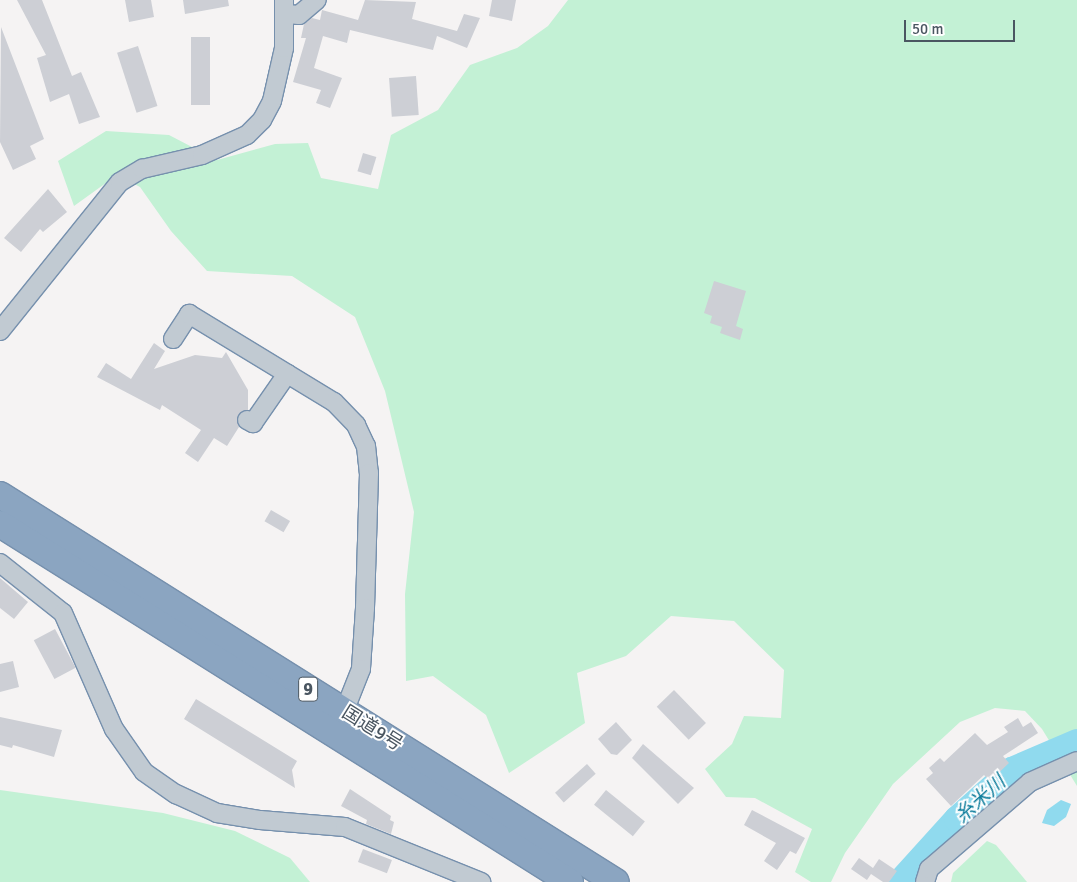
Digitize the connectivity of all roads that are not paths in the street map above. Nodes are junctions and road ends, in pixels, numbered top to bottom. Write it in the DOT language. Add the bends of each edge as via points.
graph roads {
  1 [pos="317,0"];
  2 [pos="285,7"];
  3 [pos="0,331"];
  4 [pos="173,339"];
  5 [pos="286,374"];
  6 [pos="247,420"];
  7 [pos="0,495"];
  8 [pos="0,524"];
  9 [pos="0,563"];
  10 [pos="344,712"];
  11 [pos="1077,761"];
  12 [pos="481,882"];
  13 [pos="570,882"];
  14 [pos="615,882"];
  15 [pos="925,882"];
  1 -- 2 [label="street" via="298,15"];
  2 -- 3 [label="street" via="284,48 272,101 262,120 247,135 202,155 142,169 120,182"];
  4 -- 5 [label="street" via="190,314"];
  5 -- 6 [label="street" via="253,423"];
  5 -- 10 [label="street" via="334,402 356,425 366,446 369,473 363,653 361,669"];
  7 -- 10 [label="highway, 国道9号 / 9"];
  8 -- 13 [label="highway, 国道9号 / 9"];
  9 -- 12 [label="street" via="63,613 114,729 144,772 176,794 217,813 260,820 345,826"];
  10 -- 14 [label="highway, 国道9号 / 9"];
  11 -- 15 [label="street" via="1030,782 929,869"];
}
